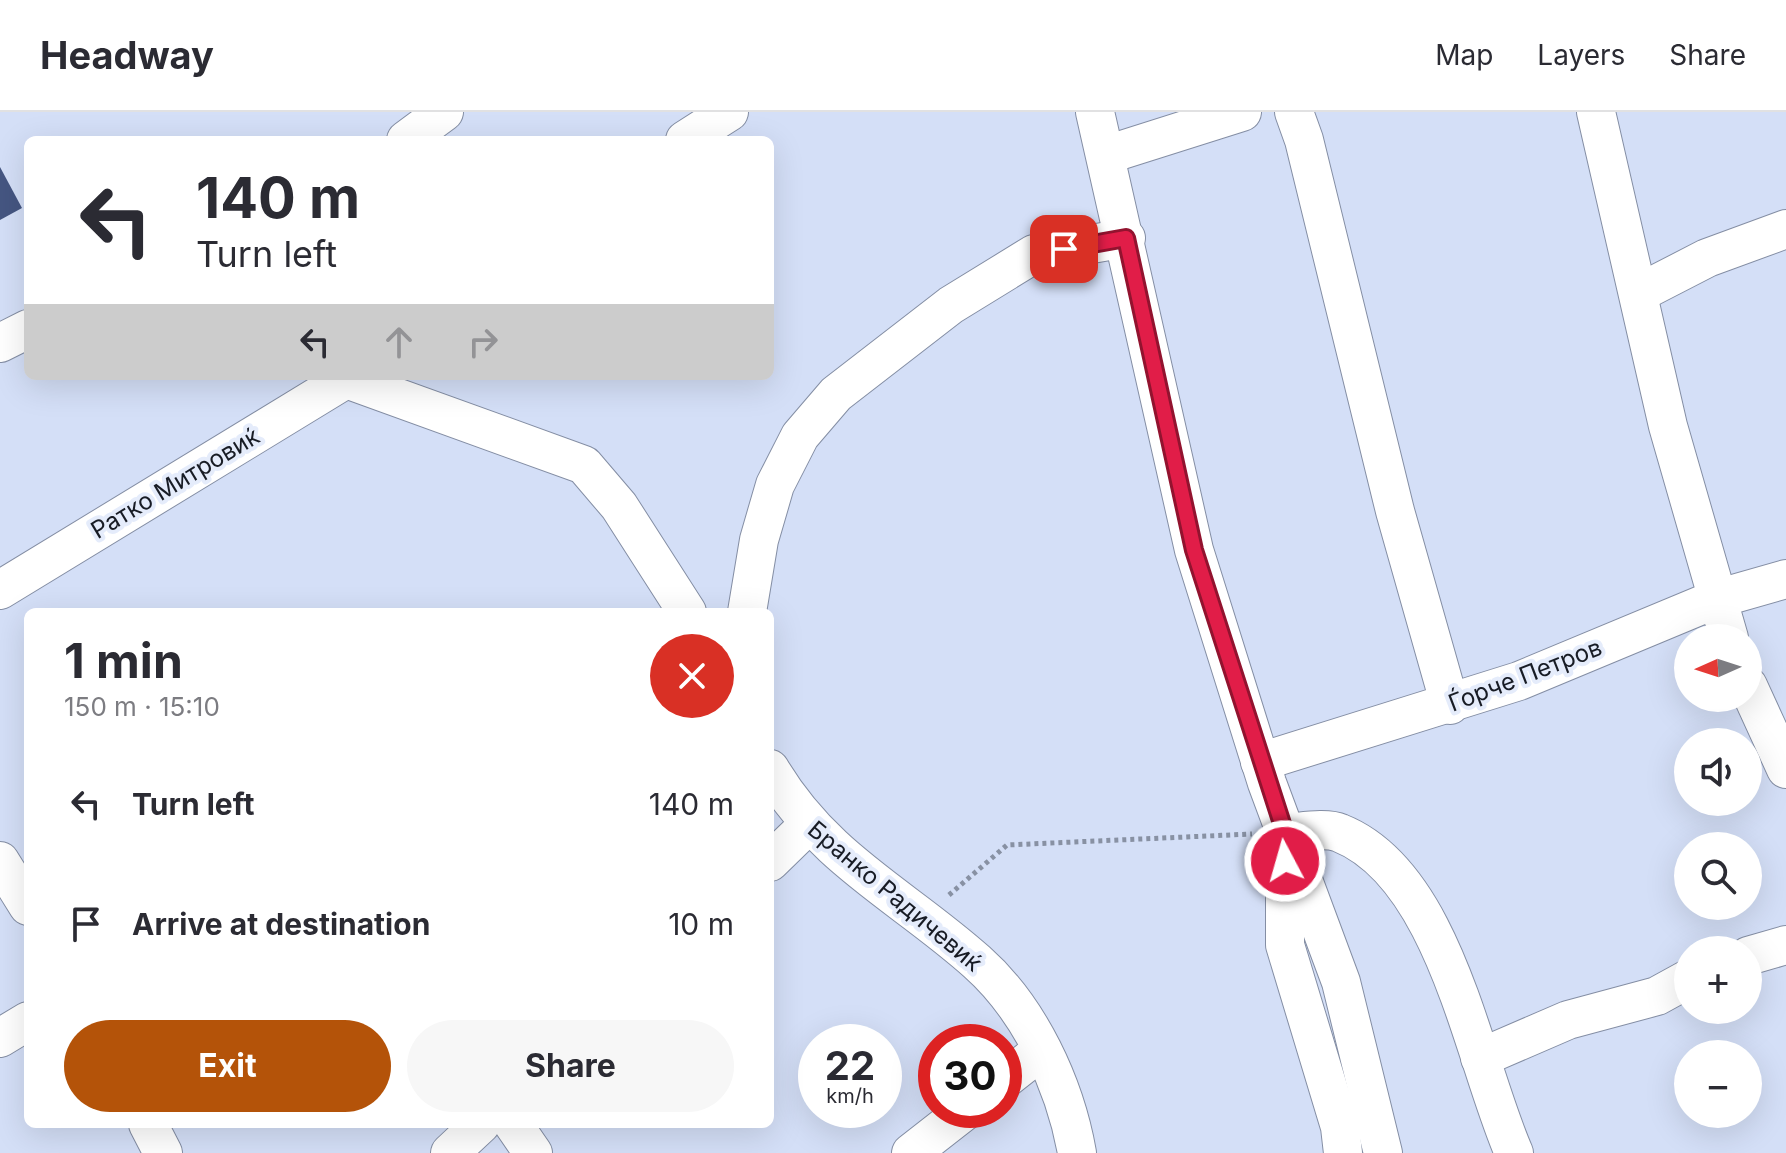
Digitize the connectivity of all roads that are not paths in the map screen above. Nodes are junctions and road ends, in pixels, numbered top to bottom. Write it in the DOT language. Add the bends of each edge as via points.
graph roads {
  1 [pos="444,112"];
  2 [pos="729,112"];
  3 [pos="1095,112"];
  4 [pos="1242,112"];
  5 [pos="1294,112"];
  6 [pos="1596,112"];
  7 [pos="411,136"];
  8 [pos="691,136"];
  9 [pos="1106,155"];
  10 [pos="1786,229"];
  11 [pos="1126,238"];
  12 [pos="1639,293"];
  13 [pos="24,331"];
  14 [pos="0,343"];
  15 [pos="345,380"];
  16 [pos="353,380"];
  17 [pos="1786,579"];
  18 [pos="0,590"];
  19 [pos="1716,599"];
  20 [pos="684,608"];
  21 [pos="748,608"];
  22 [pos="1724,624"];
  23 [pos="1450,705"];
  24 [pos="1760,712"];
  25 [pos="1260,762"];
  26 [pos="1786,769"];
  27 [pos="774,775"];
  28 [pos="808,825"];
  29 [pos="1285,833"];
  30 [pos="774,858"];
  31 [pos="0,861"];
  32 [pos="24,900"];
  33 [pos="1786,945"];
  34 [pos="1762,952"];
  35 [pos="1674,987"];
  36 [pos="24,1023"];
  37 [pos="0,1038"];
  38 [pos="1042,1050"];
  39 [pos="1480,1058"];
  40 [pos="1022,1066"];
  41 [pos="150,1128"];
  42 [pos="477,1128"];
  43 [pos="516,1128"];
  44 [pos="943,1128"];
  45 [pos="163,1153"];
  46 [pos="450,1153"];
  47 [pos="533,1153"];
  48 [pos="911,1153"];
  49 [pos="1077,1153"];
  50 [pos="1343,1153"];
  51 [pos="1383,1153"];
  52 [pos="1514,1153"];
  1 -- 7 [label="street"];
  2 -- 8 [label="street"];
  3 -- 9 [label="street"];
  4 -- 9 [label="street"];
  5 -- 23 [label="street"];
  6 -- 12 [label="street"];
  9 -- 11 [label="street"];
  10 -- 12 [label="street" via="1707,258"];
  11 -- 21 [label="street" via="1034,254 951,305 836,394 800,436 775,485"];
  11 -- 25 [label="street" via="1194,550"];
  12 -- 19 [label="street" via="1668,426"];
  13 -- 14 [label="street"];
  15 -- 18 [label="street, Ратко Митровиќ"];
  16 -- 20 [label="street" via="584,465 619,506"];
  17 -- 19 [label="street, Ѓорче Петров"];
  19 -- 22 [label="street"];
  19 -- 23 [label="street, Ѓорче Петров"];
  23 -- 25 [label="street, Ѓорче Петров"];
  24 -- 26 [label="street"];
  25 -- 29 [label="street"];
  27 -- 28 [label="street, Бранко Радичевиќ"];
  28 -- 30 [label="street"];
  28 -- 38 [label="street, Бранко Радичевиќ" via="979,964"];
  29 -- 39 [label="street" via="1338,832 1382,860 1423,915 1456,985"];
  29 -- 50 [label="street" via="1285,945 1340,1127"];
  29 -- 51 [label="street" via="1341,982"];
  31 -- 32 [label="street"];
  33 -- 34 [label="street"];
  35 -- 39 [label="street" via="1568,1020"];
  36 -- 37 [label="street"];
  38 -- 40 [label="street"];
  38 -- 49 [label="street, Бранко Радичевиќ" via="1071,1120"];
  39 -- 52 [label="street"];
  41 -- 45 [label="street"];
  42 -- 46 [label="street"];
  43 -- 47 [label="street"];
  44 -- 48 [label="street"];
}
